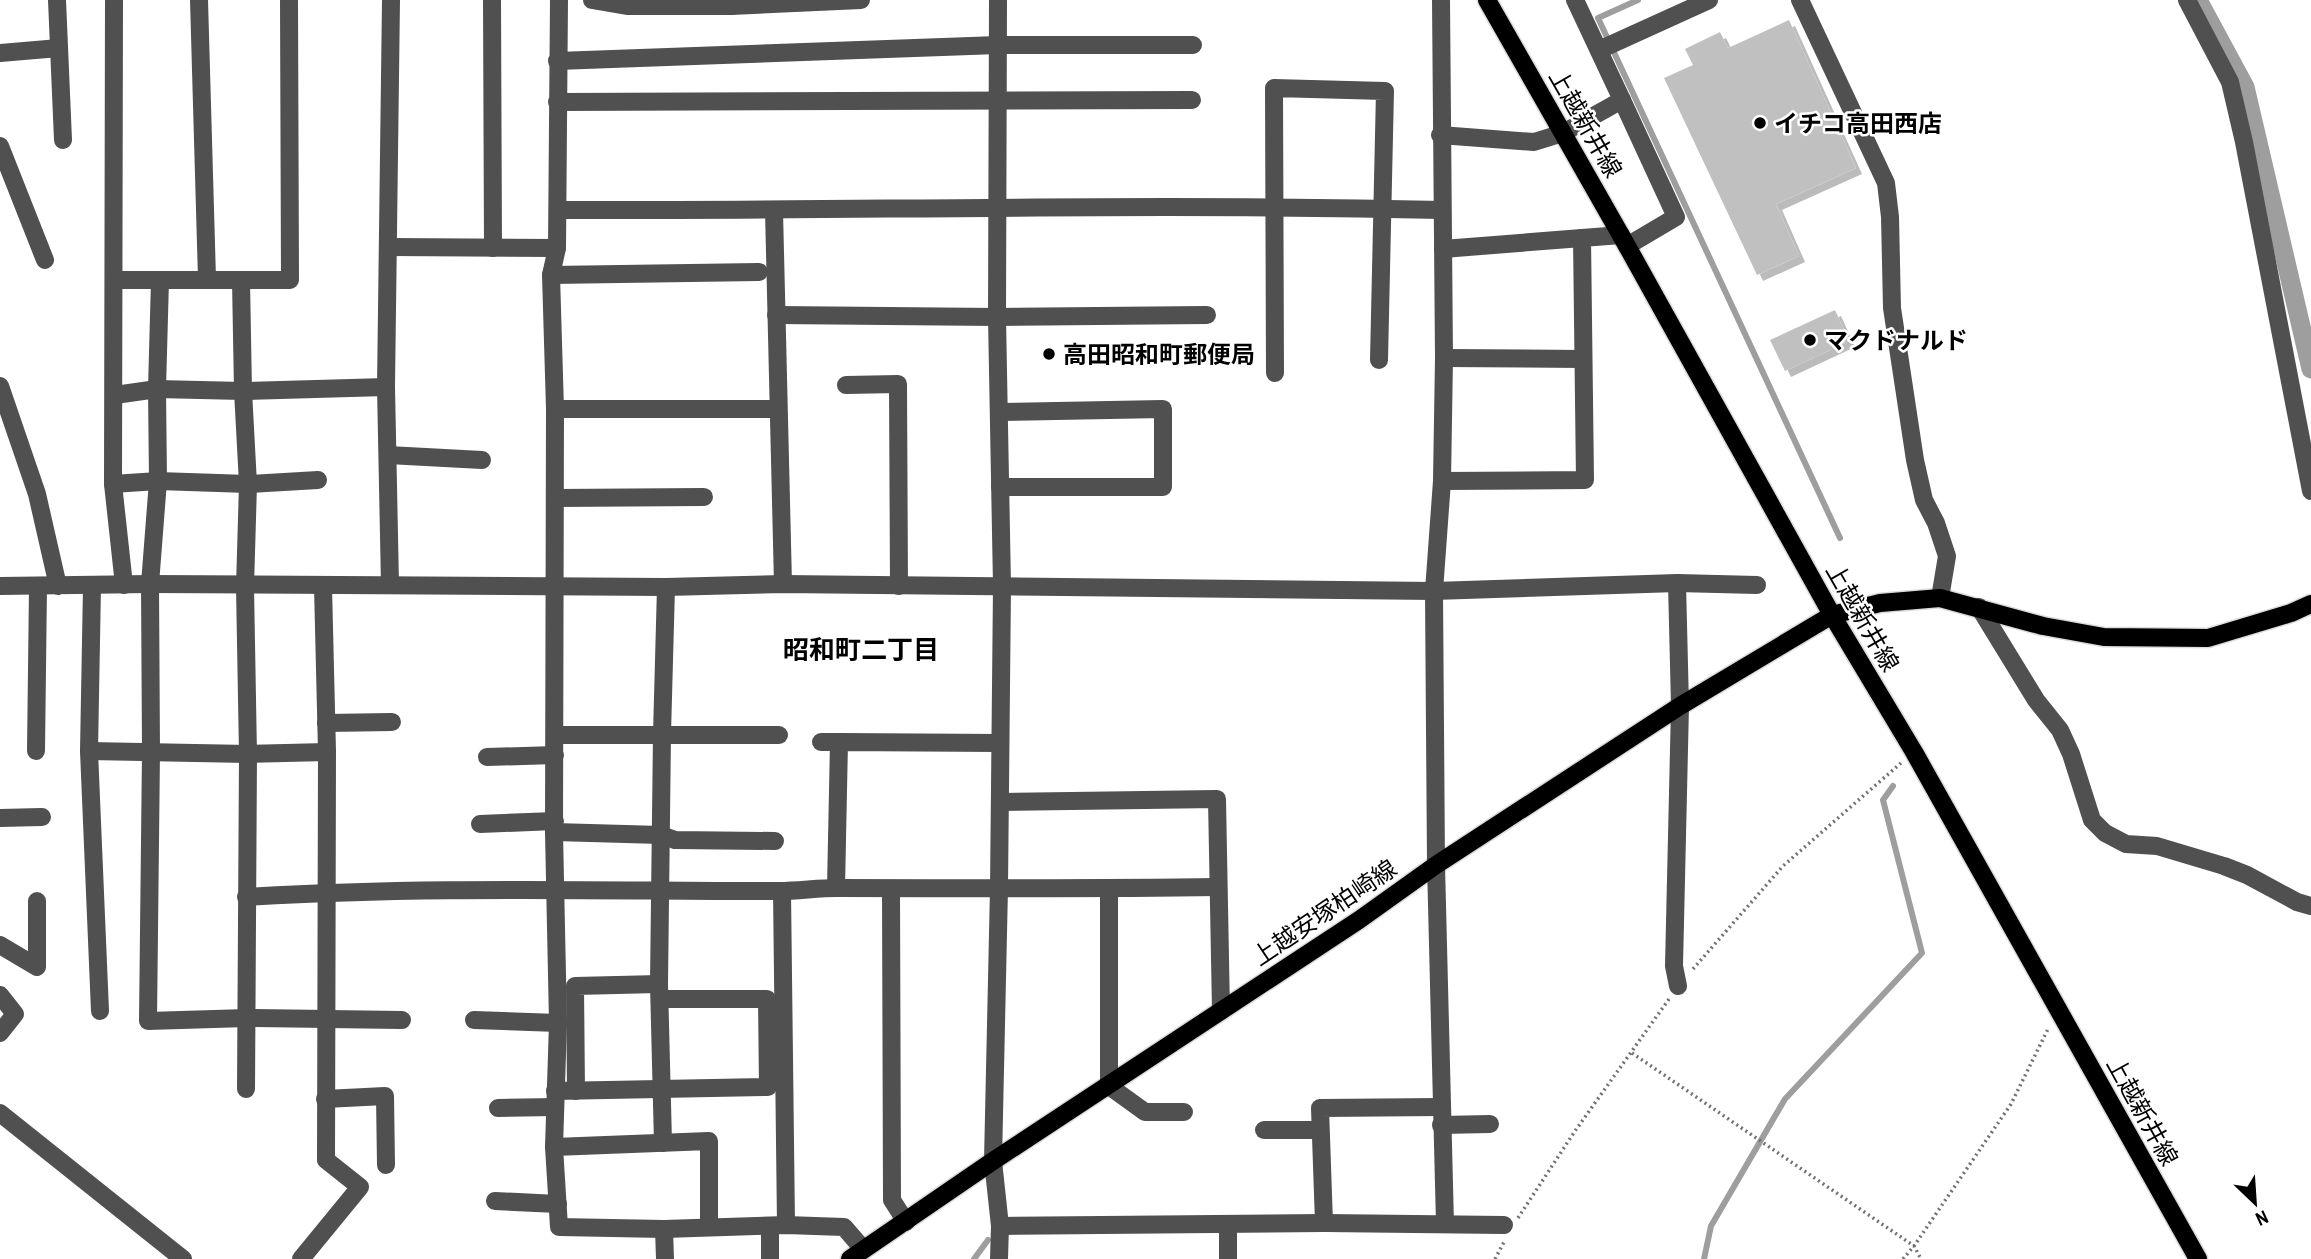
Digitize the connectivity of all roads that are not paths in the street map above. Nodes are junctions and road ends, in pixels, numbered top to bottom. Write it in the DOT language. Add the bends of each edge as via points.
graph roads {
  1 [pos="57,0"];
  2 [pos="114,0"];
  3 [pos="200,0"];
  4 [pos="277,0"];
  5 [pos="289,0"];
  6 [pos="301,0"];
  7 [pos="391,0"];
  8 [pos="492,0"];
  9 [pos="559,0"];
  10 [pos="592,0"];
  11 [pos="861,0"];
  12 [pos="998,0"];
  13 [pos="1441,0"];
  14 [pos="1487,0"];
  15 [pos="1575,0"];
  16 [pos="1709,0"];
  17 [pos="1800,0"];
  18 [pos="2187,0"];
  19 [pos="627,3"];
  20 [pos="731,3"];
  21 [pos="998,45"];
  22 [pos="1193,45"];
  23 [pos="59,48"];
  24 [pos="1599,50"];
  25 [pos="0,53"];
  26 [pos="557,61"];
  27 [pos="998,99"];
  28 [pos="1192,100"];
  29 [pos="1622,100"];
  30 [pos="556,102"];
  31 [pos="1563,133"];
  32 [pos="1440,135"];
  33 [pos="64,140"];
  34 [pos="0,146"];
  35 [pos="999,206"];
  36 [pos="1274,206"];
  37 [pos="558,209"];
  38 [pos="1383,209"];
  39 [pos="1442,210"];
  40 [pos="774,211"];
  41 [pos="1582,238"];
  42 [pos="1624,241"];
  43 [pos="389,247"];
  44 [pos="493,248"];
  45 [pos="557,248"];
  46 [pos="1443,249"];
  47 [pos="45,260"];
  48 [pos="760,272"];
  49 [pos="551,275"];
  50 [pos="208,279"];
  51 [pos="115,280"];
  52 [pos="160,280"];
  53 [pos="241,280"];
  54 [pos="776,315"];
  55 [pos="1207,315"];
  56 [pos="997,317"];
  57 [pos="1444,358"];
  58 [pos="1583,359"];
  59 [pos="1379,360"];
  60 [pos="1275,373"];
  61 [pos="846,385"];
  62 [pos="0,386"];
  63 [pos="386,387"];
  64 [pos="157,389"];
  65 [pos="243,391"];
  66 [pos="115,396"];
  67 [pos="555,409"];
  68 [pos="778,409"];
  69 [pos="1000,412"];
  70 [pos="388,455"];
  71 [pos="482,460"];
  72 [pos="318,480"];
  73 [pos="158,481"];
  74 [pos="1442,481"];
  75 [pos="113,484"];
  76 [pos="248,484"];
  77 [pos="1000,487"];
  78 [pos="2311,491"];
  79 [pos="704,497"];
  80 [pos="556,498"];
  81 [pos="1677,583"];
  82 [pos="149,584"];
  83 [pos="783,584"];
  84 [pos="124,585"];
  85 [pos="390,585"];
  86 [pos="1757,585"];
  87 [pos="0,586"];
  88 [pos="38,586"];
  89 [pos="58,586"];
  90 [pos="92,586"];
  91 [pos="323,586"];
  92 [pos="555,586"];
  93 [pos="900,586"];
  94 [pos="1002,586"];
  95 [pos="245,587"];
  96 [pos="666,587"];
  97 [pos="1434,591"];
  98 [pos="1940,598"];
  99 [pos="2311,604"];
  100 [pos="1979,607"];
  101 [pos="1832,615"];
  102 [pos="1680,706"];
  103 [pos="392,722"];
  104 [pos="326,723"];
  105 [pos="662,734"];
  106 [pos="555,735"];
  107 [pos="779,735"];
  108 [pos="821,742"];
  109 [pos="839,742"];
  110 [pos="999,743"];
  111 [pos="36,751"];
  112 [pos="89,751"];
  113 [pos="151,752"];
  114 [pos="327,752"];
  115 [pos="248,754"];
  116 [pos="555,755"];
  117 [pos="487,757"];
  118 [pos="1000,802"];
  119 [pos="42,817"];
  120 [pos="0,818"];
  121 [pos="480,824"];
  122 [pos="555,827"];
  123 [pos="661,835"];
  124 [pos="775,841"];
  125 [pos="1436,865"];
  126 [pos="1217,887"];
  127 [pos="555,888"];
  128 [pos="836,888"];
  129 [pos="999,888"];
  130 [pos="660,889"];
  131 [pos="1109,889"];
  132 [pos="891,890"];
  133 [pos="782,891"];
  134 [pos="327,892"];
  135 [pos="246,897"];
  136 [pos="37,901"];
  137 [pos="2311,906"];
  138 [pos="0,945"];
  139 [pos="1678,986"];
  140 [pos="660,992"];
  141 [pos="0,995"];
  142 [pos="100,1011"];
  143 [pos="1221,1011"];
  144 [pos="247,1018"];
  145 [pos="402,1020"];
  146 [pos="474,1020"];
  147 [pos="325,1021"];
  148 [pos="558,1023"];
  149 [pos="0,1034"];
  150 [pos="1109,1086"];
  151 [pos="662,1088"];
  152 [pos="246,1089"];
  153 [pos="576,1091"];
  154 [pos="326,1099"];
  155 [pos="555,1099"];
  156 [pos="498,1108"];
  157 [pos="1184,1112"];
  158 [pos="0,1113"];
  159 [pos="1441,1116"];
  160 [pos="1490,1124"];
  161 [pos="1264,1130"];
  162 [pos="1320,1130"];
  163 [pos="663,1143"];
  164 [pos="554,1147"];
  165 [pos="993,1161"];
  166 [pos="386,1165"];
  167 [pos="495,1201"];
  168 [pos="558,1204"];
  169 [pos="906,1222"];
  170 [pos="1511,1222"];
  171 [pos="1324,1223"];
  172 [pos="1445,1224"];
  173 [pos="709,1226"];
  174 [pos="778,1226"];
  175 [pos="1000,1226"];
  176 [pos="1228,1226"];
  177 [pos="664,1229"];
  178 [pos="857,1254"];
  179 [pos="183,1259"];
  180 [pos="301,1259"];
  181 [pos="665,1259"];
  182 [pos="770,1259"];
  183 [pos="999,1259"];
  184 [pos="1228,1259"];
  185 [pos="2198,1259"];
  1 -- 23 [label="street"];
  2 -- 51 [label="street"];
  3 -- 50 [label="street"];
  4 -- 5 [label="street"];
  5 -- 6 [label="street"];
  5 -- 53 [label="street" via="290,280"];
  7 -- 43 [label="street"];
  8 -- 44 [label="street"];
  9 -- 26 [label="street"];
  10 -- 19 [label="street"];
  11 -- 20 [label="street"];
  12 -- 21 [label="street"];
  13 -- 32 [label="street"];
  14 -- 31 [label="main road, 上越新井線"];
  15 -- 24 [label="street"];
  16 -- 24 [label="street"];
  17 -- 98 [label="street" via="1886,183 1892,308 1915,460 1924,500 1947,556"];
  18 -- 78 [label="street" via="2230,82"];
  19 -- 20 [label="street"];
  21 -- 22 [label="street"];
  21 -- 26 [label="street"];
  21 -- 27 [label="street"];
  23 -- 25 [label="street"];
  23 -- 33 [label="street"];
  24 -- 29 [label="street"];
  26 -- 30 [label="street"];
  27 -- 28 [label="street"];
  27 -- 30 [label="street"];
  27 -- 35 [label="street"];
  29 -- 31 [label="street"];
  29 -- 42 [label="street" via="1676,217"];
  30 -- 37 [label="street"];
  31 -- 32 [label="street" via="1534,142"];
  31 -- 42 [label="main road, 上越新井線"];
  32 -- 39 [label="street"];
  34 -- 47 [label="street"];
  35 -- 36 [label="street"];
  35 -- 40 [label="street"];
  35 -- 56 [label="street"];
  36 -- 38 [label="street"];
  36 -- 38 [label="street" via="1274,89 1385,91"];
  36 -- 60 [label="street"];
  37 -- 40 [label="street"];
  37 -- 45 [label="street"];
  38 -- 39 [label="street"];
  38 -- 59 [label="street"];
  39 -- 46 [label="street"];
  40 -- 54 [label="street"];
  41 -- 42 [label="street"];
  41 -- 46 [label="street"];
  41 -- 58 [label="street"];
  42 -- 101 [label="main road, 上越新井線"];
  43 -- 44 [label="street"];
  43 -- 63 [label="street"];
  44 -- 45 [label="street"];
  45 -- 49 [label="street"];
  46 -- 57 [label="street"];
  48 -- 49 [label="street"];
  49 -- 67 [label="street"];
  50 -- 52 [label="street"];
  50 -- 53 [label="street"];
  51 -- 52 [label="street"];
  51 -- 66 [label="street"];
  52 -- 64 [label="street"];
  53 -- 65 [label="street"];
  54 -- 56 [label="street"];
  54 -- 68 [label="street"];
  55 -- 56 [label="street"];
  56 -- 69 [label="street"];
  57 -- 58 [label="street"];
  57 -- 74 [label="street"];
  58 -- 74 [label="street" via="1585,480"];
  61 -- 93 [label="street" via="898,384"];
  62 -- 89 [label="street" via="37,494"];
  63 -- 65 [label="street"];
  63 -- 70 [label="street"];
  64 -- 65 [label="street"];
  64 -- 66 [label="street"];
  64 -- 73 [label="street"];
  65 -- 76 [label="street"];
  66 -- 75 [label="street"];
  67 -- 68 [label="street"];
  67 -- 80 [label="street"];
  68 -- 83 [label="street"];
  69 -- 77 [label="street"];
  69 -- 77 [label="street" via="1163,409 1163,487"];
  70 -- 71 [label="street"];
  70 -- 85 [label="street"];
  72 -- 76 [label="street"];
  73 -- 75 [label="street"];
  73 -- 76 [label="street"];
  73 -- 82 [label="street"];
  74 -- 97 [label="street"];
  75 -- 84 [label="street"];
  76 -- 95 [label="street"];
  77 -- 94 [label="street"];
  79 -- 80 [label="street"];
  80 -- 92 [label="street"];
  81 -- 86 [label="street"];
  81 -- 97 [label="street"];
  81 -- 102 [label="street"];
  82 -- 84 [label="street"];
  82 -- 95 [label="street"];
  82 -- 113 [label="street"];
  83 -- 93 [label="street"];
  83 -- 96 [label="street"];
  84 -- 90 [label="street"];
  85 -- 91 [label="street"];
  85 -- 92 [label="street"];
  87 -- 88 [label="street"];
  88 -- 89 [label="street"];
  88 -- 111 [label="street"];
  89 -- 90 [label="street"];
  90 -- 112 [label="street"];
  91 -- 95 [label="street"];
  91 -- 104 [label="street"];
  92 -- 96 [label="street"];
  92 -- 106 [label="street"];
  93 -- 94 [label="street"];
  94 -- 97 [label="street"];
  94 -- 110 [label="street"];
  95 -- 115 [label="street"];
  96 -- 105 [label="street"];
  97 -- 125 [label="street"];
  98 -- 100 [label="main road, 上越安塚柏崎線"];
  98 -- 101 [label="main road, 上越安塚柏崎線" via="1880,603"];
  99 -- 100 [label="main road, 上越安塚柏崎線" via="2208,638 2151,639 2104,637 2043,626"];
  100 -- 137 [label="street" via="2060,730 2092,820 2105,833 2126,844 2157,846 2224,866"];
  101 -- 102 [label="main road, 上越安塚柏崎線"];
  101 -- 185 [label="main road, 上越新井線" via="1914,752"];
  102 -- 125 [label="main road, 上越安塚柏崎線"];
  102 -- 139 [label="street" via="1674,966"];
  103 -- 104 [label="street"];
  104 -- 114 [label="street"];
  105 -- 106 [label="street"];
  105 -- 107 [label="street"];
  105 -- 123 [label="street"];
  106 -- 116 [label="street"];
  108 -- 109 [label="street"];
  109 -- 110 [label="street"];
  109 -- 128 [label="street"];
  110 -- 118 [label="street"];
  112 -- 113 [label="street"];
  112 -- 142 [label="street"];
  113 -- 115 [label="street"];
  113 -- 144 [label="street" via="148,1021"];
  114 -- 115 [label="street"];
  114 -- 134 [label="street"];
  115 -- 135 [label="street"];
  116 -- 117 [label="street"];
  116 -- 122 [label="street"];
  118 -- 126 [label="street" via="1217,799"];
  118 -- 129 [label="street"];
  119 -- 120 [label="street"];
  121 -- 122 [label="street"];
  122 -- 123 [label="street"];
  122 -- 127 [label="street"];
  123 -- 124 [label="street" via="675,840"];
  123 -- 130 [label="street"];
  125 -- 143 [label="main road, 上越安塚柏崎線"];
  125 -- 159 [label="street"];
  126 -- 131 [label="street"];
  126 -- 143 [label="street"];
  127 -- 130 [label="street"];
  127 -- 134 [label="street"];
  127 -- 148 [label="street"];
  128 -- 132 [label="street"];
  128 -- 133 [label="street"];
  129 -- 131 [label="street"];
  129 -- 132 [label="street"];
  129 -- 165 [label="street"];
  130 -- 133 [label="street"];
  130 -- 140 [label="street"];
  131 -- 150 [label="street"];
  132 -- 169 [label="street" via="892,1200"];
  133 -- 174 [label="street"];
  134 -- 135 [label="street"];
  134 -- 147 [label="street"];
  135 -- 144 [label="street"];
  136 -- 138 [label="street" via="37,967"];
  140 -- 151 [label="street"];
  140 -- 151 [label="street" via="767,999 768,1087"];
  140 -- 153 [label="street" via="575,986"];
  141 -- 149 [label="street" via="15,1014"];
  143 -- 150 [label="main road, 上越安塚柏崎線"];
  144 -- 147 [label="street"];
  144 -- 152 [label="street"];
  145 -- 147 [label="street"];
  146 -- 148 [label="street"];
  147 -- 154 [label="street"];
  148 -- 155 [label="street"];
  150 -- 157 [label="street" via="1145,1112"];
  150 -- 165 [label="main road, 上越安塚柏崎線"];
  151 -- 153 [label="street"];
  151 -- 163 [label="street"];
  153 -- 155 [label="street"];
  154 -- 166 [label="street" via="385,1096"];
  154 -- 180 [label="street" via="326,1160 359,1187"];
  155 -- 156 [label="street"];
  155 -- 164 [label="street"];
  158 -- 179 [label="street"];
  159 -- 160 [label="street"];
  159 -- 162 [label="street" via="1320,1108"];
  159 -- 172 [label="street"];
  161 -- 162 [label="street"];
  162 -- 171 [label="street"];
  163 -- 164 [label="street"];
  163 -- 173 [label="street" via="709,1141"];
  164 -- 168 [label="street"];
  165 -- 169 [label="main road, 上越安塚柏崎線"];
  165 -- 175 [label="street"];
  167 -- 168 [label="street"];
  168 -- 177 [label="street" via="559,1227"];
  169 -- 178 [label="main road, 上越安塚柏崎線"];
  170 -- 172 [label="street"];
  171 -- 172 [label="street"];
  171 -- 176 [label="street"];
  173 -- 174 [label="street"];
  173 -- 177 [label="street"];
  174 -- 178 [label="street" via="844,1227"];
  174 -- 182 [label="street"];
  175 -- 176 [label="street"];
  175 -- 183 [label="street"];
  176 -- 184 [label="street"];
  177 -- 181 [label="street"];
}
